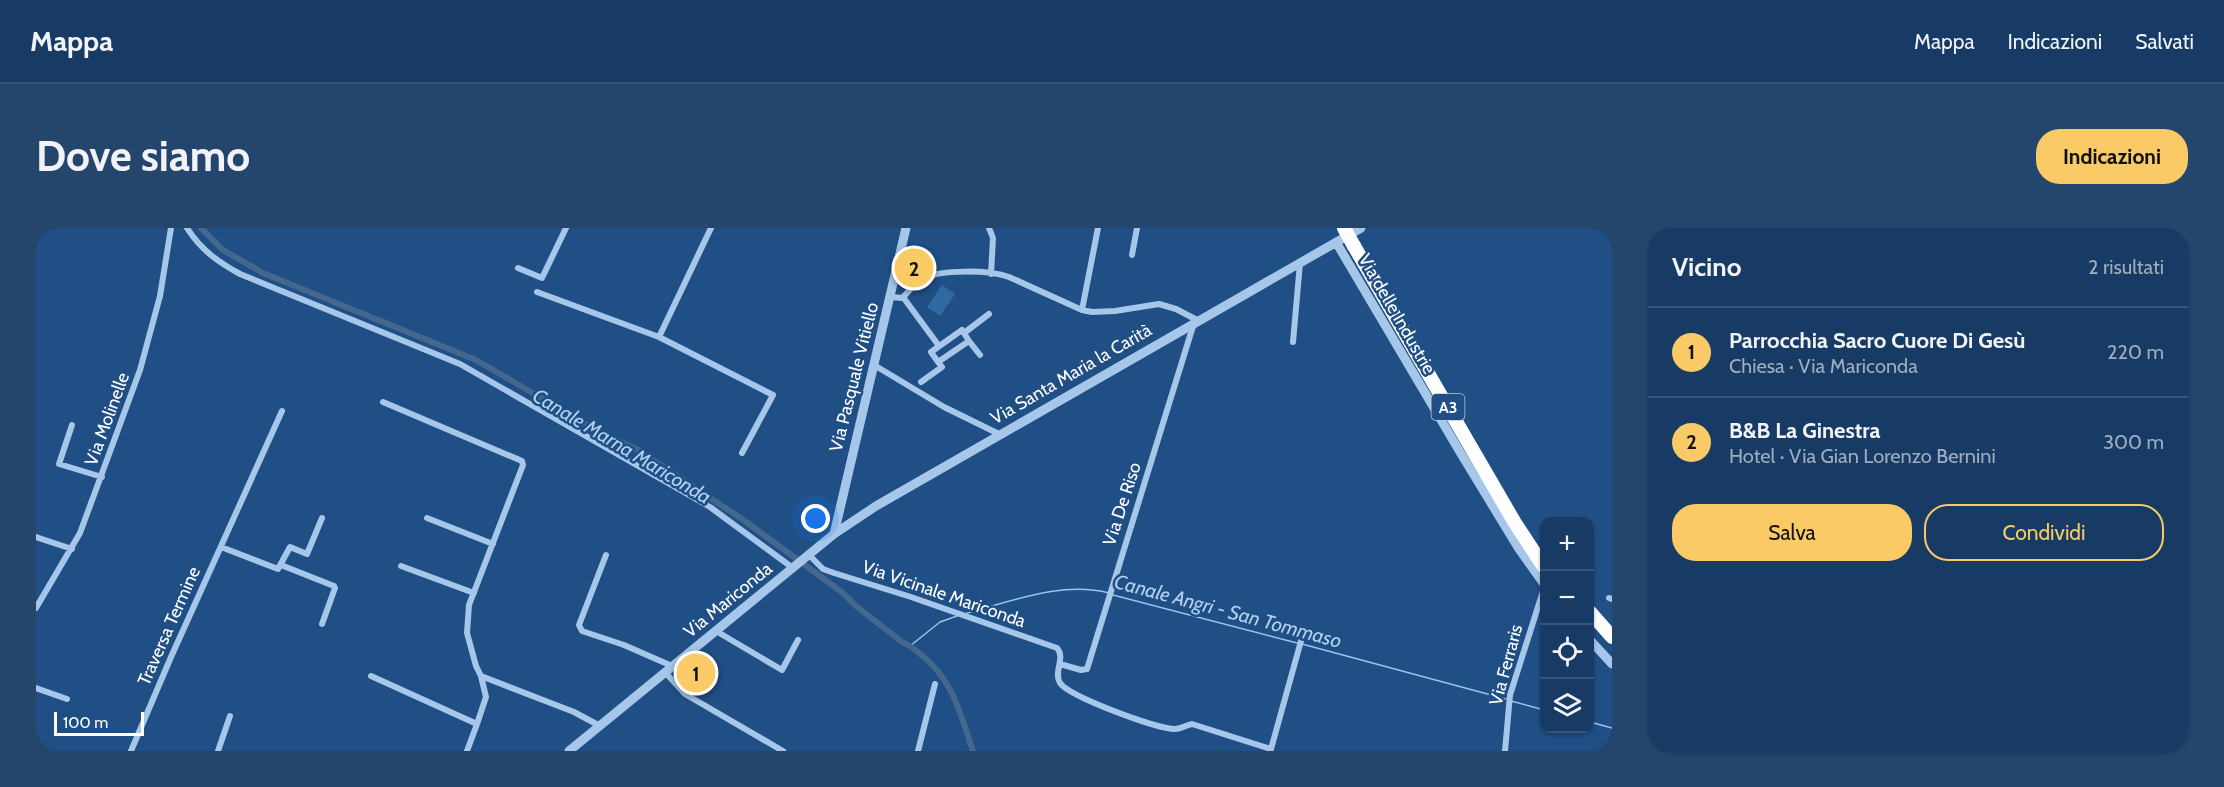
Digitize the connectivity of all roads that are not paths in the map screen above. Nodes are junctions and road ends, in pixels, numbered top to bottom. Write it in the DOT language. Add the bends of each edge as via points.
graph roads {
  1 [pos="171,228"];
  2 [pos="187,228"];
  3 [pos="567,228"];
  4 [pos="711,228"];
  5 [pos="906,228"];
  6 [pos="989,228"];
  7 [pos="1098,228"];
  8 [pos="1137,228"];
  9 [pos="1344,228"];
  10 [pos="1353,228"];
  11 [pos="1359,238"];
  12 [pos="1336,242"];
  13 [pos="1132,255"];
  14 [pos="1300,263"];
  15 [pos="518,268"];
  16 [pos="901,271"];
  17 [pos="991,274"];
  18 [pos="924,278"];
  19 [pos="911,288"];
  20 [pos="537,292"];
  21 [pos="891,297"];
  22 [pos="903,297"];
  23 [pos="1082,310"];
  24 [pos="989,314"];
  25 [pos="1196,322"];
  26 [pos="964,333"];
  27 [pos="659,337"];
  28 [pos="969,341"];
  29 [pos="1293,342"];
  30 [pos="939,346"];
  31 [pos="980,355"];
  32 [pos="938,362"];
  33 [pos="874,365"];
  34 [pos="921,382"];
  35 [pos="383,402"];
  36 [pos="282,411"];
  37 [pos="72,425"];
  38 [pos="999,434"];
  39 [pos="742,453"];
  40 [pos="102,477"];
  41 [pos="322,518"];
  42 [pos="427,518"];
  43 [pos="834,534"];
  44 [pos="36,537"];
  45 [pos="493,544"];
  46 [pos="1540,544"];
  47 [pos="221,547"];
  48 [pos="72,549"];
  49 [pos="606,555"];
  50 [pos="1540,560"];
  51 [pos="801,562"];
  52 [pos="281,565"];
  53 [pos="401,566"];
  54 [pos="1540,579"];
  55 [pos="474,593"];
  56 [pos="1540,602"];
  57 [pos="36,608"];
  58 [pos="1594,617"];
  59 [pos="322,624"];
  60 [pos="1591,625"];
  61 [pos="716,631"];
  62 [pos="1612,638"];
  63 [pos="798,640"];
  64 [pos="1300,644"];
  65 [pos="1594,644"];
  66 [pos="1612,650"];
  67 [pos="1060,664"];
  68 [pos="1612,664"];
  69 [pos="669,669"];
  70 [pos="371,676"];
  71 [pos="482,676"];
  72 [pos="935,684"];
  73 [pos="36,688"];
  74 [pos="67,699"];
  75 [pos="230,716"];
  76 [pos="477,724"];
  77 [pos="600,726"];
  78 [pos="131,751"];
  79 [pos="218,751"];
  80 [pos="468,751"];
  81 [pos="569,751"];
  82 [pos="783,751"];
  83 [pos="918,751"];
  84 [pos="1504,751"];
  1 -- 40 [label="street, Via Molinelle" via="160,296 140,370"];
  2 -- 51 [label="street, Via Vicinale Mariconda" via="215,260 240,274 437,353 501,386"];
  3 -- 15 [label="street" via="542,278"];
  4 -- 27 [label="street"];
  5 -- 16 [label="street, Via Pasquale Vitiello"];
  6 -- 17 [label="street" via="993,238"];
  7 -- 23 [label="street"];
  8 -- 13 [label="street"];
  9 -- 11 [label="highway, A3, bridge"];
  10 -- 11 [label="highway, A3"];
  11 -- 12 [label="street, Via Santa Maria la Carità"];
  11 -- 46 [label="highway, A3" via="1485,457"];
  11 -- 50 [label="highway, A3" via="1515,523"];
  12 -- 14 [label="street, Via Santa Maria la Carità"];
  12 -- 54 [label="street, Via delle Industrie"];
  14 -- 25 [label="street, Via Santa Maria la Carità"];
  14 -- 29 [label="street"];
  16 -- 18 [label="street"];
  16 -- 19 [label="street" via="912,279"];
  16 -- 21 [label="street, Via Pasquale Vitiello"];
  17 -- 18 [label="street" via="951,271"];
  17 -- 23 [label="street" via="1010,277"];
  18 -- 19 [label="street"];
  19 -- 22 [label="street"];
  20 -- 27 [label="street"];
  21 -- 22 [label="street"];
  21 -- 33 [label="street, Via Pasquale Vitiello"];
  22 -- 30 [label="street"];
  23 -- 25 [label="street" via="1115,311 1159,304"];
  24 -- 26 [label="street"];
  25 -- 38 [label="street, Via Santa Maria la Carità"];
  25 -- 67 [label="street, Via De Riso" via="1087,669"];
  26 -- 28 [label="street"];
  26 -- 30 [label="street" via="962,330"];
  27 -- 39 [label="street" via="773,395"];
  28 -- 31 [label="street"];
  28 -- 32 [label="street"];
  30 -- 32 [label="street" via="931,352"];
  32 -- 34 [label="street" via="942,367"];
  33 -- 38 [label="street"];
  33 -- 43 [label="street, Via Pasquale Vitiello"];
  35 -- 45 [label="street" via="522,461"];
  36 -- 47 [label="street, Traversa Termine"];
  37 -- 40 [label="street" via="59,464"];
  38 -- 43 [label="street, Via Santa Maria la Carità"];
  40 -- 48 [label="street, Via Molinelle"];
  41 -- 52 [label="street" via="307,554 290,547"];
  42 -- 45 [label="street"];
  43 -- 51 [label="street, Via Santa Maria la Carità"];
  44 -- 48 [label="street"];
  45 -- 55 [label="street"];
  47 -- 52 [label="street" via="278,569"];
  47 -- 78 [label="street, Traversa Termine"];
  48 -- 57 [label="street, Via Molinelle"];
  49 -- 69 [label="street" via="579,625 582,631 624,645"];
  51 -- 61 [label="street, Via Mariconda"];
  51 -- 67 [label="street, Via Vicinale Mariconda" via="1057,648"];
  52 -- 59 [label="street" via="334,586"];
  53 -- 55 [label="street"];
  55 -- 71 [label="street" via="466,633"];
  56 -- 84 [label="street, Via Ferraris" via="1510,695"];
  58 -- 62 [label="highway"];
  60 -- 66 [label="highway"];
  61 -- 63 [label="street" via="782,670"];
  61 -- 69 [label="street, Via Mariconda"];
  64 -- 67 [label="street" via="1271,749 1192,724 1166,728 1098,704 1062,684 1058,679"];
  65 -- 68 [label="street"];
  69 -- 77 [label="street, Via Mariconda"];
  69 -- 82 [label="street" via="685,694"];
  70 -- 76 [label="street"];
  71 -- 76 [label="street" via="486,697"];
  71 -- 77 [label="street"];
  72 -- 83 [label="street"];
  73 -- 74 [label="street"];
  75 -- 79 [label="street"];
  76 -- 80 [label="street"];
  77 -- 81 [label="street, Via Mariconda"];
}
